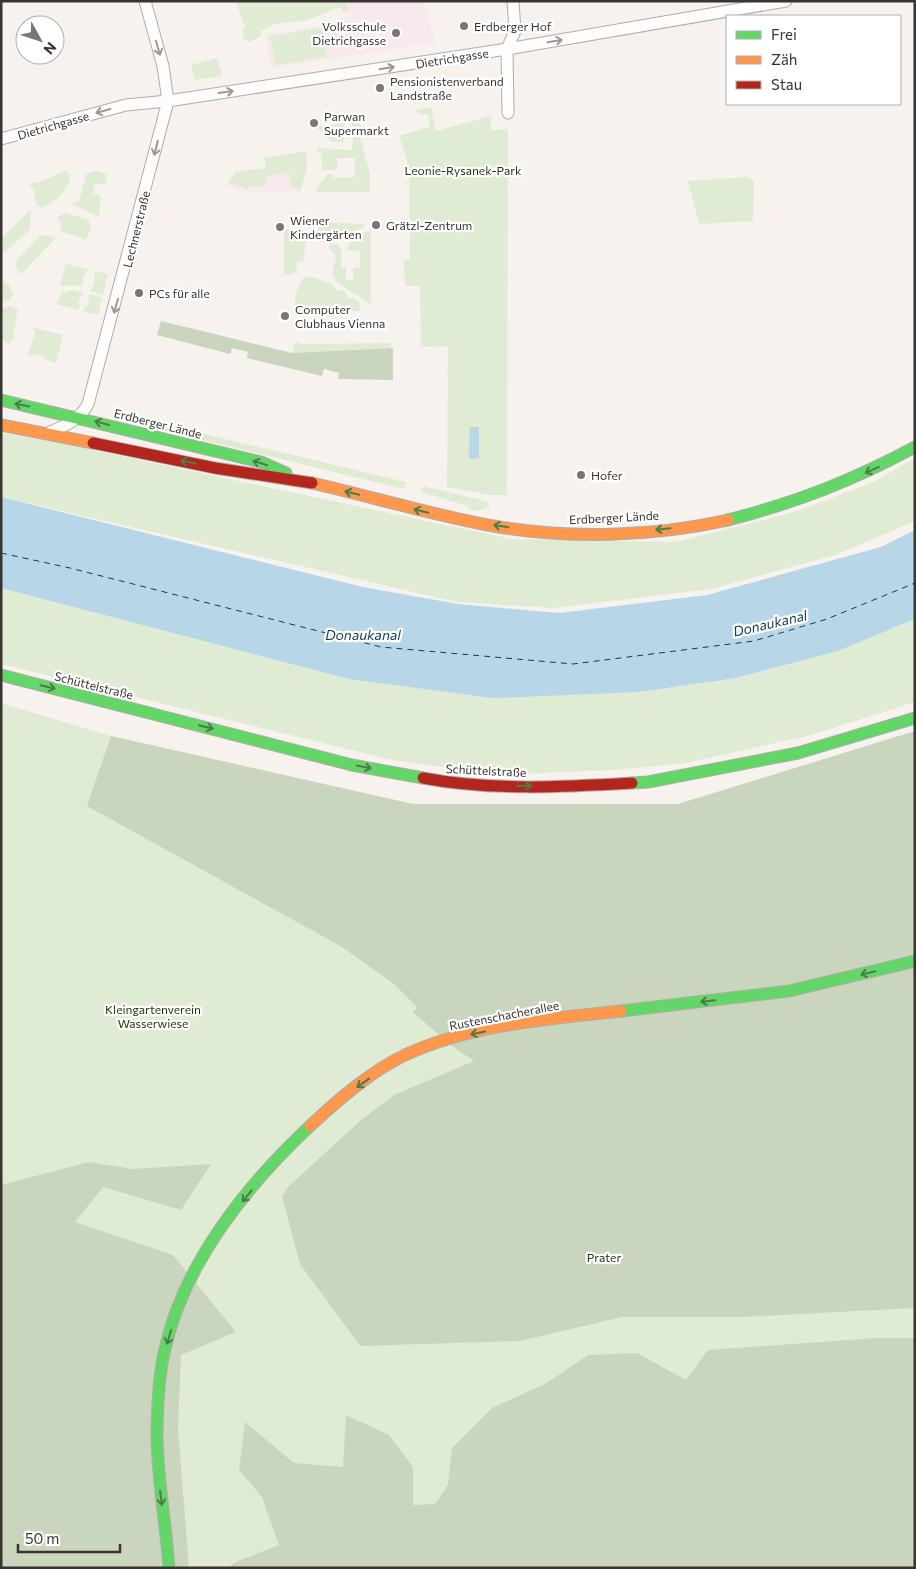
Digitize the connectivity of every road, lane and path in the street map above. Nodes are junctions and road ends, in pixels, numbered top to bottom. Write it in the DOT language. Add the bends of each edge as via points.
graph roads {
  1 [pos="145,1"];
  2 [pos="513,1"];
  3 [pos="785,1"];
  4 [pos="507,49"];
  5 [pos="168,101"];
  6 [pos="508,113"];
  7 [pos="1,140"];
  8 [pos="1,400"];
  9 [pos="79,417"];
  10 [pos="1,425"];
  11 [pos="46,433"];
  12 [pos="915,447"];
  13 [pos="305,481"];
  14 [pos="1,675"];
  15 [pos="915,718"];
  16 [pos="915,961"];
  17 [pos="169,1568"];
  1 -- 5 [label="street, Lechnerstraße, one-way" via="163,66"];
  2 -- 4 [label="street" via="515,31"];
  4 -- 3 [label="street, Dietrichgasse, one-way"];
  5 -- 4 [label="street, Dietrichgasse, one-way"];
  4 -- 6 [label="street"];
  5 -- 7 [label="street, Dietrichgasse, one-way" via="126,105"];
  5 -- 9 [label="street, Lechnerstraße, one-way" via="88,404"];
  9 -- 8 [label="main road, Erdberger Lände, one-way"];
  9 -- 11 [label="street"];
  13 -- 9 [label="main road, Erdberger Lände, one-way" via="261,462"];
  10 -- 11 [label="main road, Erdberger Lände"];
  13 -- 11 [label="main road, Erdberger Lände, one-way" via="256,476"];
  12 -- 13 [label="main road, Erdberger Lände, one-way" via="892,461 817,494 774,508 711,524 647,530 575,534 521,530 443,516"];
  14 -- 15 [label="main road, Schüttelstraße, one-way" via="352,765 455,784 563,787 648,782 798,753"];
  16 -- 17 [label="main road, Rustenschacherallee, one-way" via="772,994 542,1020 450,1038 404,1056 352,1091 306,1130 233,1212 205,1252 176,1313 165,1350 157,1443"];
}
